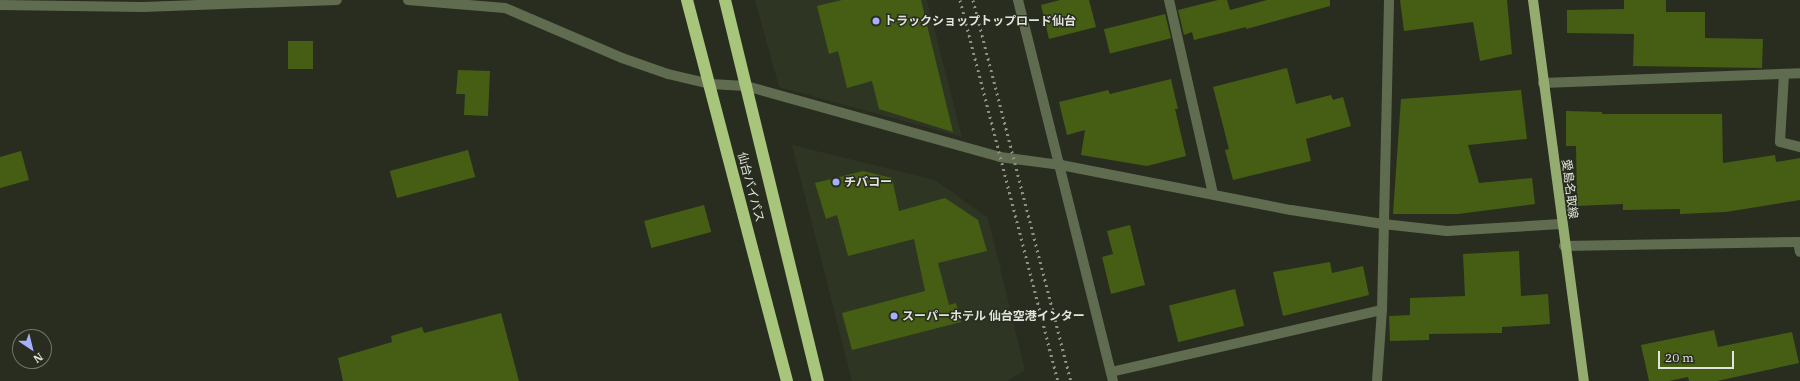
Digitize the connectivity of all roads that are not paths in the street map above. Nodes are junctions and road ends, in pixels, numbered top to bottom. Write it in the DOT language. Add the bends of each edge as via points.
graph roads {
  1 [pos="337,0"];
  2 [pos="408,0"];
  3 [pos="687,0"];
  4 [pos="725,0"];
  5 [pos="1018,0"];
  6 [pos="1169,0"];
  7 [pos="1389,0"];
  8 [pos="1533,0"];
  9 [pos="0,5"];
  10 [pos="1800,73"];
  11 [pos="1784,74"];
  12 [pos="1543,83"];
  13 [pos="710,84"];
  14 [pos="746,86"];
  15 [pos="1800,148"];
  16 [pos="1061,165"];
  17 [pos="1213,194"];
  18 [pos="1383,224"];
  19 [pos="1561,224"];
  20 [pos="1564,246"];
  21 [pos="1800,252"];
  22 [pos="1382,310"];
  23 [pos="1112,376"];
  24 [pos="787,381"];
  25 [pos="818,381"];
  26 [pos="1377,381"];
  27 [pos="1584,381"];
  1 -- 9 [label="street" via="143,7"];
  2 -- 13 [label="street" via="505,8 622,58 668,74"];
  3 -- 13 [label="highway, 仙台バイパス"];
  4 -- 14 [label="highway, 仙台バイパス"];
  5 -- 16 [label="street"];
  6 -- 17 [label="street"];
  7 -- 18 [label="street"];
  8 -- 12 [label="main road, 愛島名取線"];
  10 -- 11 [label="street"];
  11 -- 12 [label="street"];
  11 -- 15 [label="street" via="1780,142"];
  12 -- 19 [label="main road, 愛島名取線"];
  13 -- 14 [label="street"];
  13 -- 24 [label="highway, 仙台バイパス"];
  14 -- 16 [label="street" via="979,152"];
  14 -- 25 [label="highway, 仙台バイパス"];
  16 -- 17 [label="street"];
  16 -- 23 [label="street"];
  17 -- 18 [label="street" via="1291,210"];
  18 -- 19 [label="street" via="1447,231"];
  18 -- 22 [label="street"];
  19 -- 20 [label="main road, 愛島名取線"];
  20 -- 21 [label="street" via="1798,242"];
  20 -- 27 [label="main road, 愛島名取線"];
  22 -- 23 [label="street"];
  22 -- 26 [label="street"];
}
